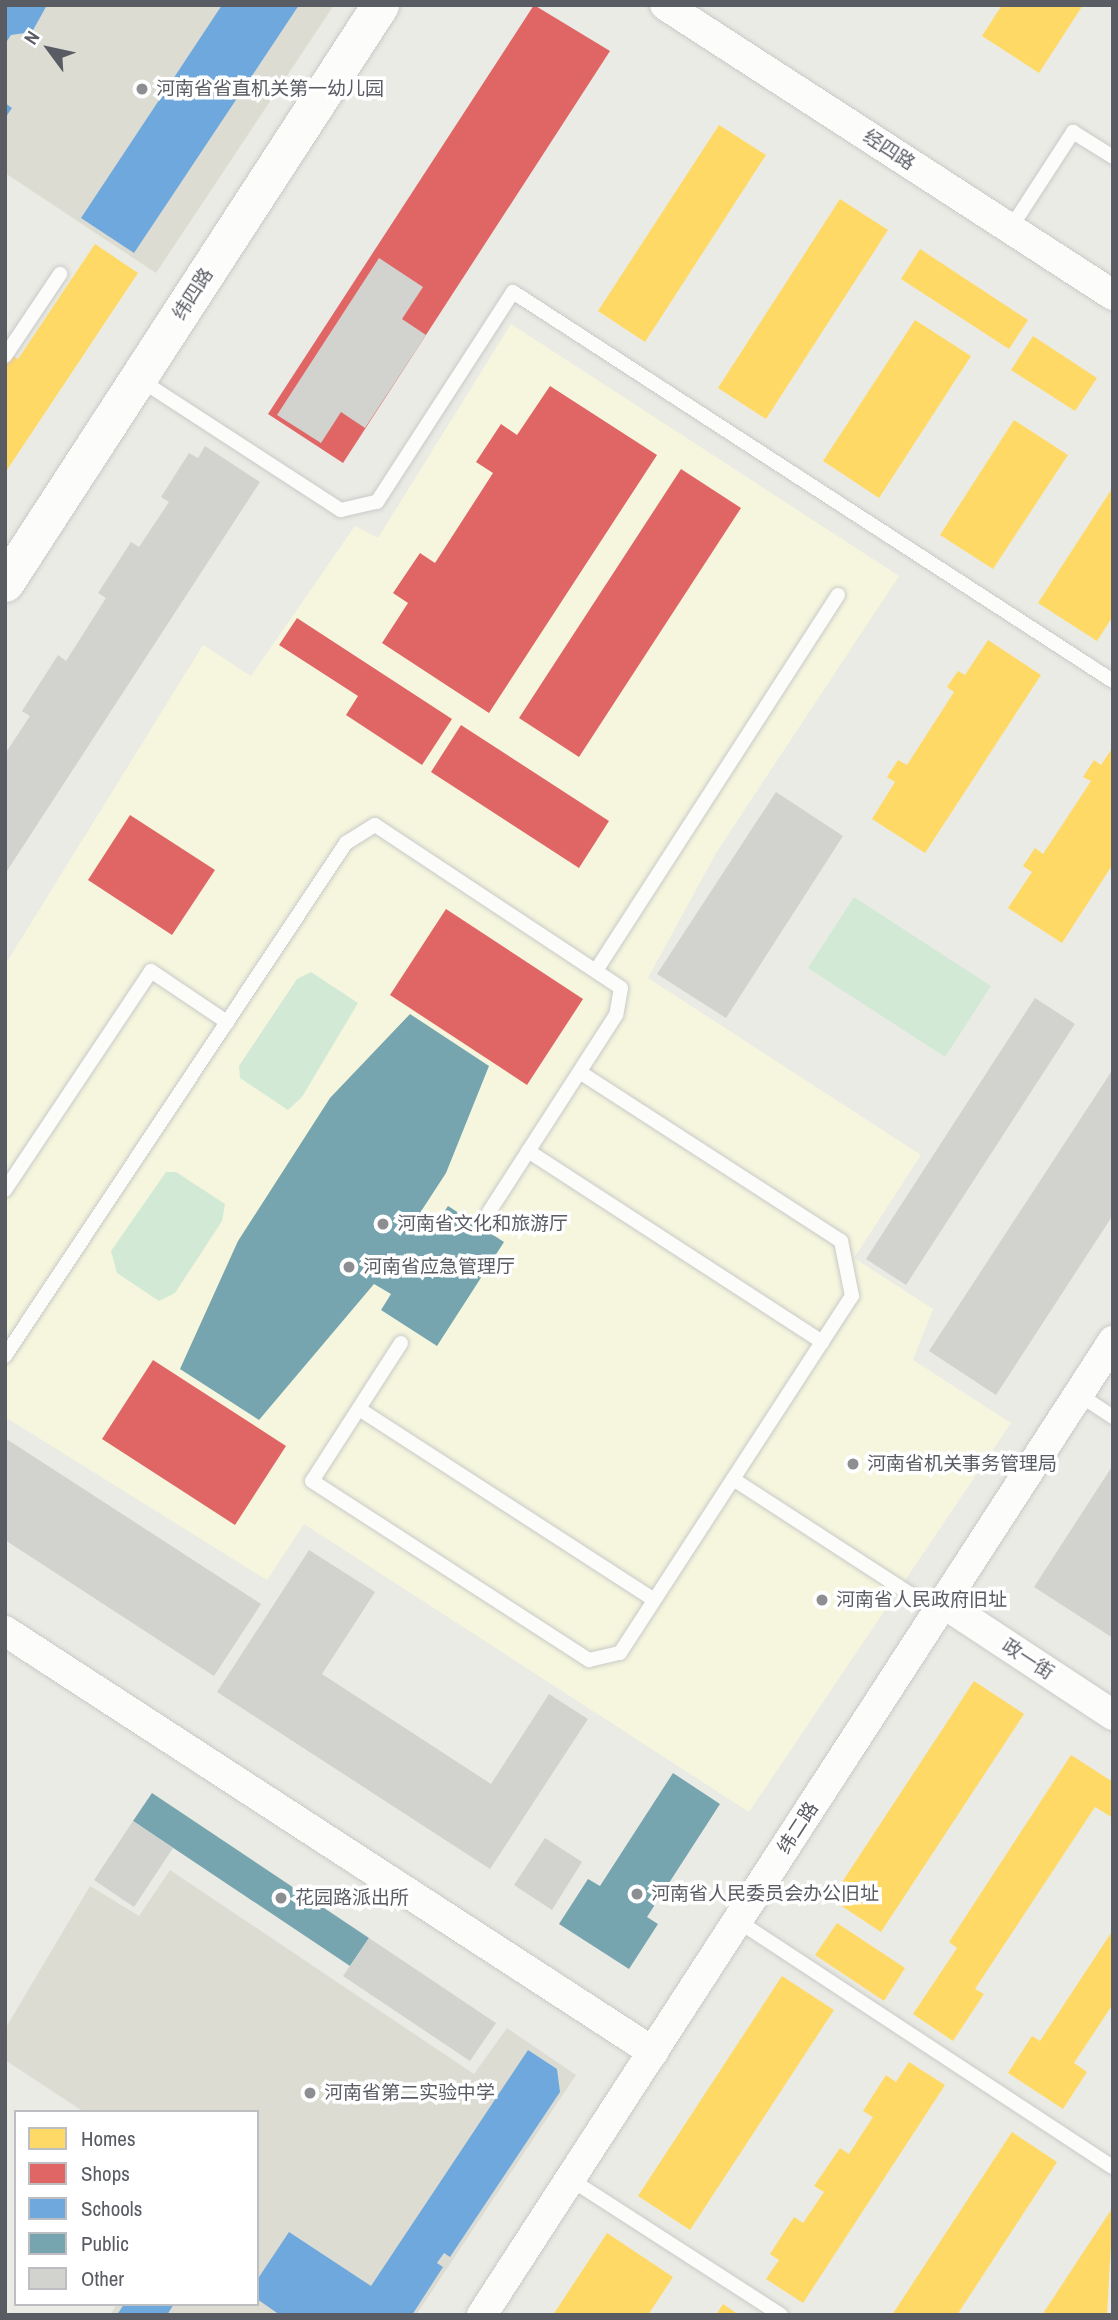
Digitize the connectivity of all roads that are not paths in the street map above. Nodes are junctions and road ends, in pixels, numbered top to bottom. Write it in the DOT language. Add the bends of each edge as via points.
graph roads {
  1 [pos="380,5"];
  2 [pos="664,5"];
  3 [pos="1113,157"];
  4 [pos="1010,229"];
  5 [pos="60,274"];
  6 [pos="1113,295"];
  7 [pos="5,356"];
  8 [pos="138,379"];
  9 [pos="5,583"];
  10 [pos="838,595"];
  11 [pos="1113,681"];
  12 [pos="597,969"];
  13 [pos="227,1022"];
  14 [pos="580,1072"];
  15 [pos="528,1152"];
  16 [pos="5,1190"];
  17 [pos="489,1212"];
  18 [pos="1113,1341"];
  19 [pos="822,1342"];
  20 [pos="401,1343"];
  21 [pos="5,1356"];
  22 [pos="1078,1394"];
  23 [pos="359,1409"];
  24 [pos="1113,1417"];
  25 [pos="733,1479"];
  26 [pos="654,1600"];
  27 [pos="941,1607"];
  28 [pos="5,1631"];
  29 [pos="1113,1715"];
  30 [pos="738,1921"];
  31 [pos="653,2052"];
  32 [pos="1113,2167"];
  33 [pos="570,2179"];
  34 [pos="482,2315"];
  35 [pos="781,2315"];
  1 -- 8 [label="street, 纬四路"];
  2 -- 4 [label="street, 经四路"];
  3 -- 4 [label="lane" via="1073,132"];
  4 -- 6 [label="street, 经四路"];
  5 -- 7 [label="lane"];
  8 -- 9 [label="street, 纬四路"];
  8 -- 11 [label="lane" via="341,510 377,502 513,292"];
  10 -- 12 [label="lane"];
  12 -- 13 [label="lane" via="374,825 346,844"];
  12 -- 14 [label="lane" via="621,988 616,1015"];
  13 -- 16 [label="lane" via="151,971"];
  13 -- 21 [label="lane"];
  14 -- 15 [label="lane"];
  14 -- 19 [label="lane" via="841,1241 852,1296"];
  15 -- 17 [label="lane"];
  15 -- 19 [label="lane"];
  18 -- 22 [label="street, 纬二路"];
  19 -- 25 [label="lane"];
  20 -- 23 [label="lane"];
  22 -- 24 [label="lane"];
  22 -- 27 [label="street, 纬二路"];
  23 -- 26 [label="lane"];
  23 -- 26 [label="lane" via="312,1481 381,1526 589,1660 620,1653"];
  25 -- 26 [label="lane"];
  25 -- 27 [label="lane"];
  27 -- 29 [label="street, 政一街"];
  27 -- 30 [label="street, 纬二路"];
  28 -- 31 [label="street"];
  30 -- 31 [label="street, 纬二路"];
  30 -- 32 [label="lane"];
  31 -- 33 [label="street, 纬二路"];
  33 -- 34 [label="street, 纬二路"];
  33 -- 35 [label="lane"];
}
